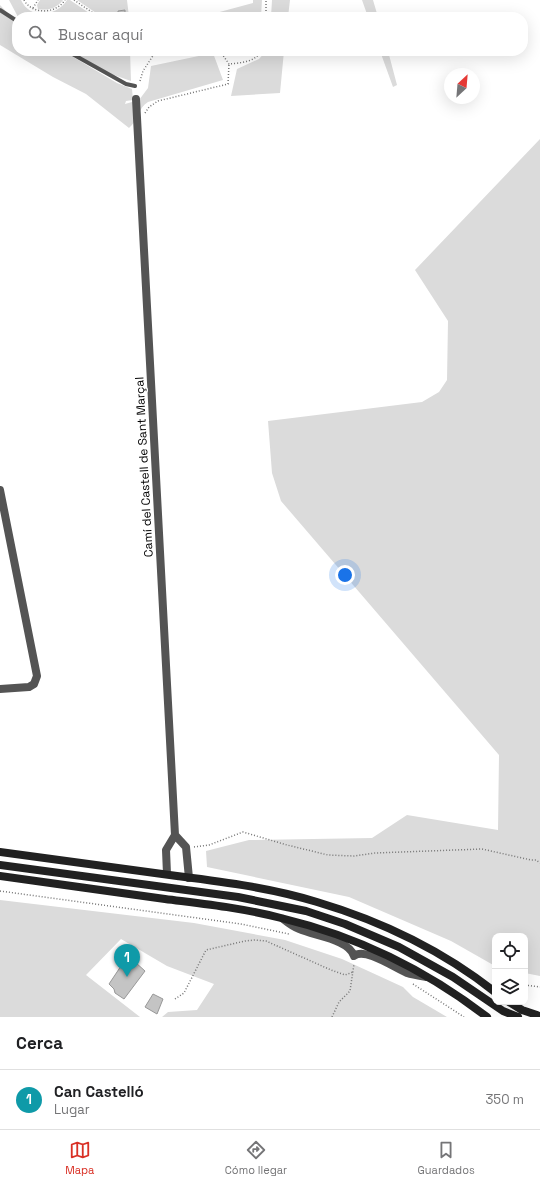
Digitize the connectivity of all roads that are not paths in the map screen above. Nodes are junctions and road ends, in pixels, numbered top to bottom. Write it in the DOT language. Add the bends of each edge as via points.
graph roads {
  1 [pos="0,10"];
  2 [pos="12,18"];
  3 [pos="76,56"];
  4 [pos="136,85"];
  5 [pos="136,99"];
  6 [pos="0,490"];
  7 [pos="0,689"];
  8 [pos="175,835"];
  9 [pos="0,852"];
  10 [pos="0,864"];
  11 [pos="167,874"];
  12 [pos="0,876"];
  13 [pos="189,878"];
  14 [pos="281,918"];
  15 [pos="427,977"];
  16 [pos="492,989"];
  17 [pos="514,1005"];
  18 [pos="485,1015"];
  19 [pos="536,1016"];
  20 [pos="518,1017"];
  1 -- 2 [label="lane"];
  3 -- 4 [label="lane" via="120,81"];
  5 -- 8 [label="street, Camí del Castell de Sant Marçal"];
  6 -- 7 [label="street" via="37,676 34,684 29,687"];
  8 -- 11 [label="street, Camí del Castell de Sant Marçal" via="166,850"];
  8 -- 13 [label="street" via="186,846"];
  9 -- 11 [label="main road"];
  10 -- 20 [label="main road" via="238,897 287,906 338,921 417,956 503,1011"];
  11 -- 13 [label="main road"];
  12 -- 14 [label="main road" via="232,908"];
  13 -- 16 [label="main road" via="263,889 317,902 390,929 457,965"];
  14 -- 15 [label="main road" via="356,942"];
  14 -- 15 [label="street" via="299,929 345,944 354,956 367,953 407,973"];
  15 -- 18 [label="main road"];
  17 -- 19 [label="main road"];
}
